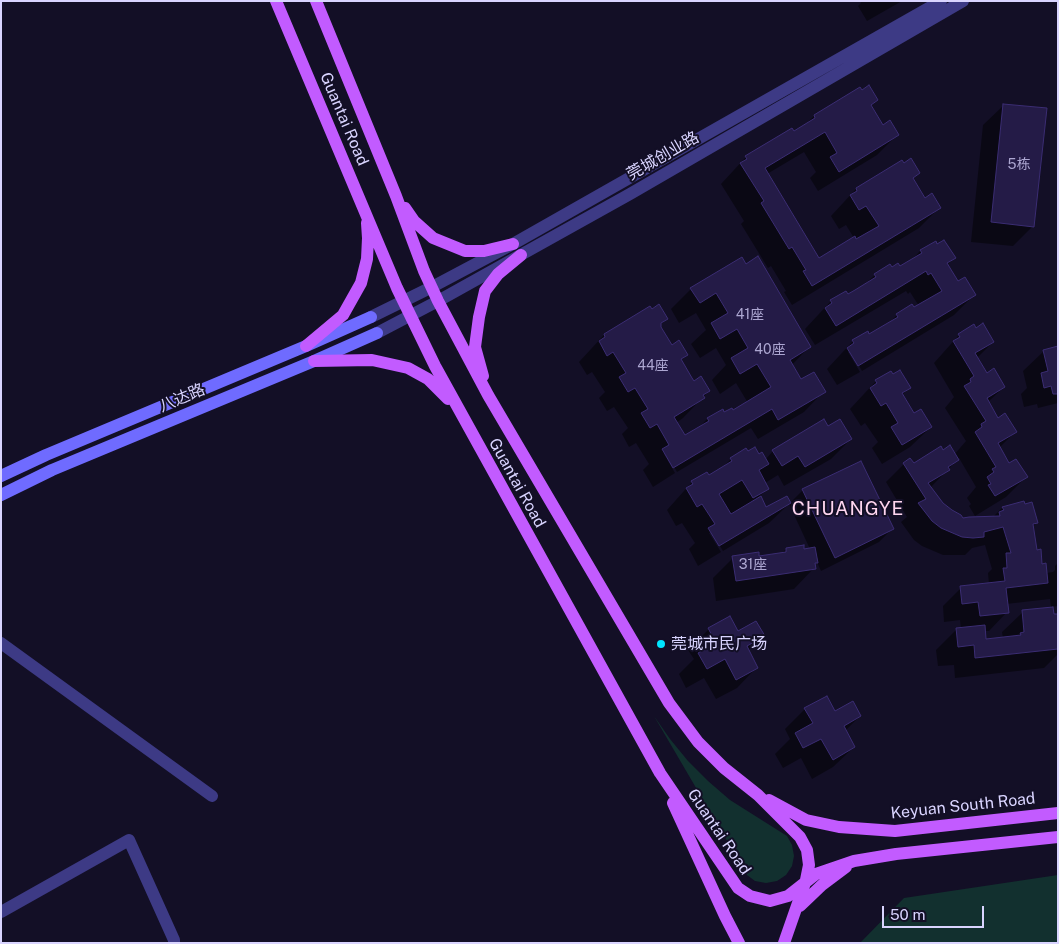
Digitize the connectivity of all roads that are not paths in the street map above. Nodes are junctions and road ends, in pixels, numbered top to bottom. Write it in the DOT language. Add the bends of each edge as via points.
graph roads {
  1 [pos="276,1"];
  2 [pos="316,1"];
  3 [pos="941,1"];
  4 [pos="963,1"];
  5 [pos="396,196"];
  6 [pos="365,211"];
  7 [pos="512,244"];
  8 [pos="521,255"];
  9 [pos="432,287"];
  10 [pos="403,301"];
  11 [pos="438,301"];
  12 [pos="410,315"];
  13 [pos="371,317"];
  14 [pos="376,333"];
  15 [pos="306,346"];
  16 [pos="314,361"];
  17 [pos="488,395"];
  18 [pos="457,408"];
  19 [pos="1,476"];
  20 [pos="1,495"];
  21 [pos="1,644"];
  22 [pos="660,773"];
  23 [pos="758,795"];
  24 [pos="212,796"];
  25 [pos="1058,813"];
  26 [pos="1058,837"];
  27 [pos="854,861"];
  28 [pos="806,880"];
  29 [pos="798,907"];
  30 [pos="1,912"];
  31 [pos="174,943"];
  32 [pos="739,943"];
  33 [pos="784,943"];
  1 -- 6 [label="main road, Guantai Road"];
  2 -- 5 [label="main road, Guantai Road"];
  3 -- 7 [label="street, 莞城创业路"];
  4 -- 8 [label="street, 莞城创业路"];
  5 -- 7 [label="main road" via="414,221 433,238 466,251 484,251"];
  5 -- 9 [label="main road, Guantai Road"];
  6 -- 10 [label="main road, Guantai Road"];
  6 -- 15 [label="main road" via="367,259 360,283 343,315"];
  7 -- 9 [label="street, 莞城创业路"];
  8 -- 11 [label="street, 莞城创业路"];
  8 -- 17 [label="main road" via="498,274 485,291 475,346"];
  9 -- 10 [label="street, 莞城创业路"];
  9 -- 11 [label="main road, Guantai Road"];
  10 -- 12 [label="main road, Guantai Road"];
  10 -- 13 [label="street, 莞城创业路"];
  11 -- 12 [label="street, 莞城创业路"];
  11 -- 17 [label="main road, Guantai Road"];
  12 -- 14 [label="street, 莞城创业路"];
  12 -- 18 [label="main road, Guantai Road"];
  13 -- 15 [label="main road, 八达路"];
  14 -- 16 [label="main road, 八达路"];
  15 -- 19 [label="main road, 八达路"];
  16 -- 18 [label="main road" via="372,360 408,368 428,379"];
  16 -- 20 [label="main road, 八达路" via="52,470"];
  17 -- 23 [label="main road, Guantai Road" via="669,703 698,742"];
  18 -- 22 [label="main road, Guantai Road"];
  21 -- 24 [label="street"];
  22 -- 28 [label="main road, Guantai Road" via="738,888 750,896 770,901 788,896"];
  22 -- 32 [label="main road"];
  23 -- 25 [label="main road, Keyuan South Road" via="806,820 839,827 895,831"];
  23 -- 28 [label="main road" via="800,837 807,850"];
  26 -- 27 [label="main road"];
  27 -- 28 [label="main road"];
  27 -- 29 [label="main road"];
  28 -- 29 [label="main road"];
  29 -- 33 [label="main road"];
  30 -- 31 [label="street" via="129,840"];
}
